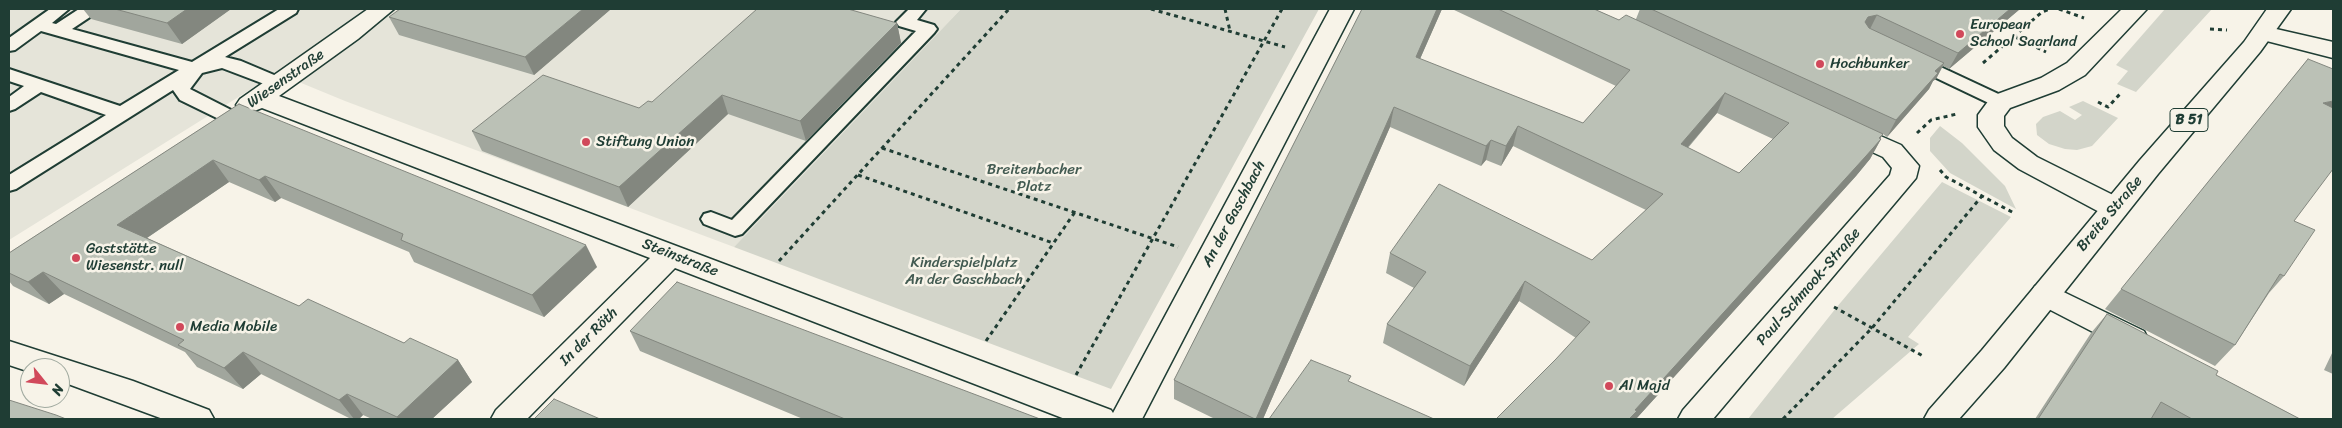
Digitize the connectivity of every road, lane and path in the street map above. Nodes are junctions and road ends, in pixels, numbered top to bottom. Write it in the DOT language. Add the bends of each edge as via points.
graph roads {
  1 [pos="61,9"];
  2 [pos="90,9"];
  3 [pos="290,9"];
  4 [pos="382,9"];
  5 [pos="918,9"];
  6 [pos="1009,9"];
  7 [pos="1151,9"];
  8 [pos="1225,9"];
  9 [pos="1282,9"];
  10 [pos="1342,9"];
  11 [pos="2050,9"];
  12 [pos="2059,9"];
  13 [pos="2135,9"];
  14 [pos="2279,9"];
  15 [pos="2089,21"];
  16 [pos="39,25"];
  17 [pos="59,30"];
  18 [pos="1230,31"];
  19 [pos="2263,33"];
  20 [pos="2015,37"];
  21 [pos="1263,41"];
  22 [pos="9,46"];
  23 [pos="1288,48"];
  24 [pos="2333,50"];
  25 [pos="1901,54"];
  26 [pos="2049,54"];
  27 [pos="195,69"];
  28 [pos="9,75"];
  29 [pos="1959,82"];
  30 [pos="39,85"];
  31 [pos="270,91"];
  32 [pos="2120,94"];
  33 [pos="2001,102"];
  34 [pos="2098,102"];
  35 [pos="9,105"];
  36 [pos="123,114"];
  37 [pos="230,117"];
  38 [pos="1820,117"];
  39 [pos="206,132"];
  40 [pos="882,148"];
  41 [pos="1934,164"];
  42 [pos="858,175"];
  43 [pos="9,184"];
  44 [pos="1982,196"];
  45 [pos="2115,208"];
  46 [pos="1075,212"];
  47 [pos="2014,213"];
  48 [pos="711,219"];
  49 [pos="1153,239"];
  50 [pos="1053,243"];
  51 [pos="1188,250"];
  52 [pos="671,255"];
  53 [pos="777,264"];
  54 [pos="2045,294"];
  55 [pos="1836,308"];
  56 [pos="1872,328"];
  57 [pos="985,342"];
  58 [pos="2154,350"];
  59 [pos="9,353"];
  60 [pos="1923,356"];
  61 [pos="25,358"];
  62 [pos="70,372"];
  63 [pos="1076,376"];
  64 [pos="198,419"];
  65 [pos="506,419"];
  66 [pos="1100,419"];
  67 [pos="1126,419"];
  68 [pos="1694,419"];
  69 [pos="1783,419"];
  70 [pos="1940,419"];
  1 -- 16 [label="lane"];
  2 -- 17 [label="lane"];
  3 -- 27 [label="lane"];
  4 -- 31 [label="street, Wiesenstraße"];
  5 -- 48 [label="lane" via="905,22 928,29 735,228"];
  6 -- 40 [label="path"];
  7 -- 18 [label="path"];
  8 -- 18 [label="path"];
  9 -- 21 [label="path"];
  10 -- 67 [label="street, An der Gaschbach"];
  11 -- 20 [label="path" via="2042,12"];
  12 -- 15 [label="path"];
  13 -- 33 [label="street" via="2076,69 2050,84"];
  14 -- 19 [label="street, Breite Straße / B 51"];
  16 -- 17 [label="lane"];
  16 -- 22 [label="lane"];
  17 -- 27 [label="lane"];
  18 -- 21 [label="path"];
  19 -- 24 [label="street"];
  19 -- 45 [label="street, Breite Straße / B 51"];
  20 -- 26 [label="path"];
  20 -- 29 [label="path"];
  21 -- 23 [label="path"];
  21 -- 49 [label="path"];
  25 -- 29 [label="lane"];
  27 -- 31 [label="lane" via="222,62 235,65"];
  27 -- 36 [label="lane"];
  27 -- 37 [label="lane" via="181,88 186,96"];
  28 -- 30 [label="lane"];
  29 -- 33 [label="lane"];
  30 -- 35 [label="lane"];
  30 -- 36 [label="lane"];
  31 -- 37 [label="street, Wiesenstraße"];
  31 -- 52 [label="street, Steinstraße"];
  32 -- 34 [label="path" via="2108,107"];
  33 -- 45 [label="street" via="1991,115 1991,127 2003,144 2028,163"];
  36 -- 43 [label="lane"];
  37 -- 39 [label="street, Wiesenstraße"];
  38 -- 68 [label="street, Paul-Schmook-Straße" via="1892,151 1906,166 1903,178"];
  40 -- 42 [label="path"];
  40 -- 46 [label="path"];
  41 -- 44 [label="path" via="1946,177"];
  42 -- 50 [label="path"];
  42 -- 53 [label="path"];
  44 -- 47 [label="path"];
  44 -- 56 [label="path"];
  45 -- 54 [label="street, Breite Straße"];
  46 -- 49 [label="path"];
  46 -- 50 [label="path"];
  49 -- 51 [label="path"];
  49 -- 63 [label="path"];
  50 -- 57 [label="path"];
  52 -- 65 [label="street, In der Röth"];
  52 -- 66 [label="street, Steinstraße"];
  54 -- 58 [label="street"];
  54 -- 70 [label="street, Breite Straße"];
  55 -- 56 [label="path"];
  56 -- 60 [label="path"];
  56 -- 69 [label="path"];
  59 -- 61 [label="street"];
  62 -- 64 [label="street"];
}
